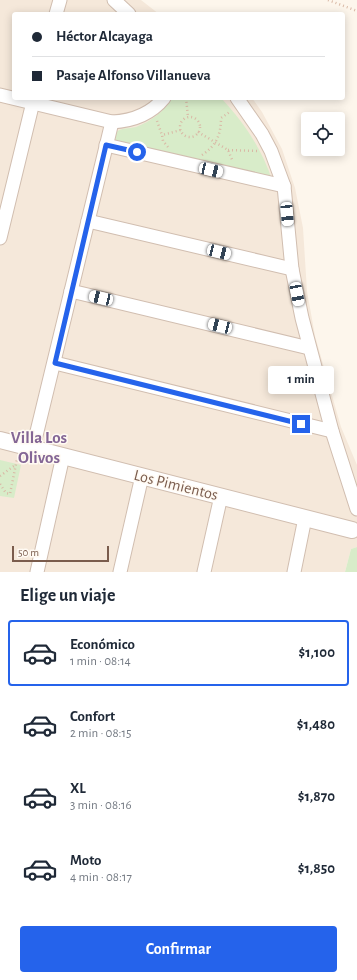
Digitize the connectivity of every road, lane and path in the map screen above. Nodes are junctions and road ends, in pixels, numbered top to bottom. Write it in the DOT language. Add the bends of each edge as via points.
graph roads {
  1 [pos="60,0"];
  2 [pos="114,0"];
  3 [pos="328,0"];
  4 [pos="357,11"];
  5 [pos="57,12"];
  6 [pos="127,12"];
  7 [pos="0,95"];
  8 [pos="12,97"];
  9 [pos="33,100"];
  10 [pos="162,100"];
  11 [pos="186,100"];
  12 [pos="239,101"];
  13 [pos="188,118"];
  14 [pos="112,122"];
  15 [pos="181,130"];
  16 [pos="198,132"];
  17 [pos="216,142"];
  18 [pos="106,145"];
  19 [pos="228,150"];
  20 [pos="271,151"];
  21 [pos="168,160"];
  22 [pos="239,177"];
  23 [pos="284,186"];
  24 [pos="88,221"];
  25 [pos="0,238"];
  26 [pos="292,269"];
  27 [pos="71,291"];
  28 [pos="309,348"];
  29 [pos="55,363"];
  30 [pos="332,431"];
  31 [pos="0,440"];
  32 [pos="27,446"];
  33 [pos="63,456"];
  34 [pos="15,466"];
  35 [pos="0,476"];
  36 [pos="142,476"];
  37 [pos="0,484"];
  38 [pos="221,496"];
  39 [pos="357,509"];
  40 [pos="305,518"];
  41 [pos="354,525"];
  42 [pos="37,572"];
  43 [pos="120,572"];
  44 [pos="204,572"];
  45 [pos="294,572"];
  1 -- 5 [label="street"];
  2 -- 6 [label="street"];
  3 -- 4 [label="path"];
  7 -- 8 [label="street"];
  9 -- 14 [label="street"];
  9 -- 25 [label="street"];
  10 -- 14 [label="street" via="144,115 124,122"];
  11 -- 13 [label="path"];
  12 -- 17 [label="path" via="221,118 221,132"];
  12 -- 20 [label="street"];
  13 -- 15 [label="path" via="182,123"];
  13 -- 16 [label="path" via="194,118 199,122"];
  14 -- 18 [label="street"];
  15 -- 16 [label="path" via="189,136"];
  15 -- 21 [label="path" via="162,135 163,141 170,148"];
  16 -- 17 [label="path"];
  17 -- 19 [label="path"];
  18 -- 21 [label="street"];
  18 -- 24 [label="street"];
  19 -- 20 [label="path"];
  19 -- 22 [label="path"];
  20 -- 23 [label="street"];
  21 -- 22 [label="street"];
  22 -- 23 [label="street"];
  23 -- 26 [label="street"];
  24 -- 26 [label="street"];
  24 -- 27 [label="street"];
  26 -- 28 [label="street"];
  27 -- 28 [label="street"];
  27 -- 29 [label="street"];
  28 -- 30 [label="street"];
  29 -- 30 [label="street"];
  29 -- 32 [label="street"];
  30 -- 39 [label="street"];
  31 -- 32 [label="street, Los Pimientos"];
  32 -- 33 [label="street, Los Pimientos"];
  32 -- 34 [label="path"];
  33 -- 36 [label="street, Los Pimientos"];
  33 -- 42 [label="street"];
  34 -- 35 [label="path"];
  34 -- 37 [label="path" via="10,494 6,493"];
  36 -- 38 [label="street, Los Pimientos"];
  36 -- 43 [label="street"];
  38 -- 40 [label="street, Los Pimientos"];
  38 -- 44 [label="street"];
  40 -- 41 [label="street, Los Pimientos"];
  40 -- 45 [label="street"];
}
